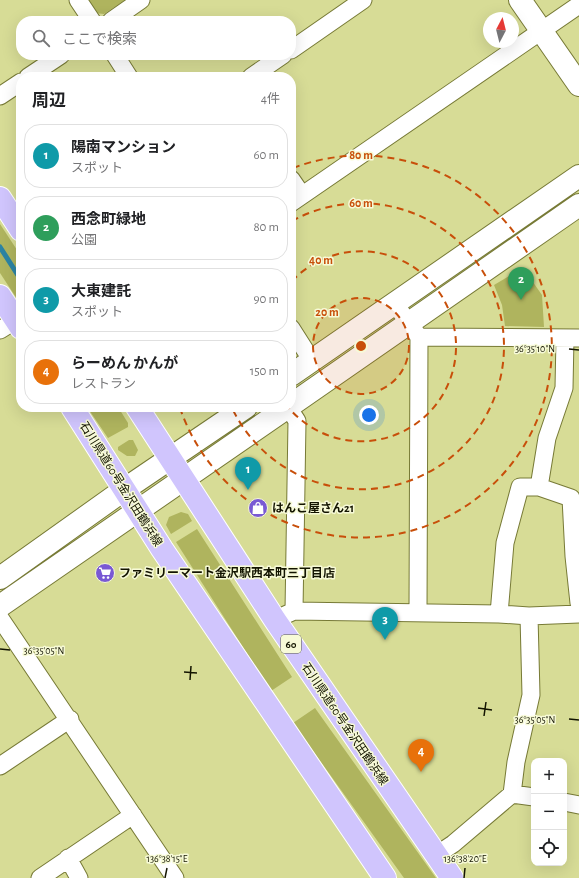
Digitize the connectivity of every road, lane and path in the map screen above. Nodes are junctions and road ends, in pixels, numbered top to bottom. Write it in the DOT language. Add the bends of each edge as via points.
graph roads {
  1 [pos="78,0"];
  2 [pos="141,0"];
  3 [pos="363,0"];
  4 [pos="520,0"];
  5 [pos="579,5"];
  6 [pos="89,16"];
  7 [pos="118,16"];
  8 [pos="542,31"];
  9 [pos="296,47"];
  10 [pos="54,60"];
  11 [pos="118,60"];
  12 [pos="276,60"];
  13 [pos="36,72"];
  14 [pos="126,72"];
  15 [pos="258,72"];
  16 [pos="16,85"];
  17 [pos="579,85"];
  18 [pos="0,96"];
  19 [pos="579,176"];
  20 [pos="0,198"];
  21 [pos="297,199"];
  22 [pos="579,205"];
  23 [pos="16,222"];
  24 [pos="0,296"];
  25 [pos="395,304"];
  26 [pos="12,326"];
  27 [pos="414,330"];
  28 [pos="296,336"];
  29 [pos="572,338"];
  30 [pos="312,360"];
  31 [pos="296,371"];
  32 [pos="296,402"];
  33 [pos="75,412"];
  34 [pos="140,412"];
  35 [pos="239,412"];
  36 [pos="281,412"];
  37 [pos="291,412"];
  38 [pos="170,458"];
  39 [pos="184,479"];
  40 [pos="539,487"];
  41 [pos="125,489"];
  42 [pos="138,510"];
  43 [pos="0,578"];
  44 [pos="579,603"];
  45 [pos="0,606"];
  46 [pos="418,613"];
  47 [pos="499,614"];
  48 [pos="579,614"];
  49 [pos="284,616"];
  50 [pos="529,616"];
  51 [pos="0,618"];
  52 [pos="70,720"];
  53 [pos="0,766"];
  54 [pos="512,794"];
  55 [pos="531,797"];
  56 [pos="567,803"];
  57 [pos="579,805"];
  58 [pos="133,814"];
  59 [pos="436,856"];
  60 [pos="68,858"];
  61 [pos="40,878"];
  62 [pos="79,878"];
  63 [pos="175,878"];
  64 [pos="385,878"];
  65 [pos="452,878"];
  1 -- 6 [label="street"];
  2 -- 7 [label="street"];
  3 -- 9 [label="street"];
  4 -- 8 [label="street"];
  5 -- 8 [label="street"];
  8 -- 17 [label="street"];
  8 -- 21 [label="street"];
  10 -- 13 [label="street"];
  11 -- 14 [label="street"];
  12 -- 15 [label="street"];
  16 -- 18 [label="street"];
  19 -- 25 [label="street"];
  20 -- 23 [label="main road"];
  22 -- 27 [label="street"];
  24 -- 26 [label="main road"];
  25 -- 27 [label="street"];
  25 -- 30 [label="street"];
  27 -- 29 [label="street"];
  27 -- 32 [label="street"];
  27 -- 46 [label="street"];
  28 -- 30 [label="street"];
  29 -- 40 [label="street" via="564,388 547,438"];
  30 -- 31 [label="street"];
  33 -- 41 [label="main road, 石川県道60号金沢田鶴浜線"];
  34 -- 38 [label="main road, 石川県道60号金沢田鶴浜線 / 60"];
  35 -- 38 [label="street"];
  36 -- 39 [label="street"];
  37 -- 49 [label="street" via="297,421"];
  38 -- 39 [label="main road, 石川県道60号金沢田鶴浜線 / 60"];
  38 -- 41 [label="street"];
  39 -- 42 [label="street"];
  39 -- 49 [label="main road, 石川県道60号金沢田鶴浜線 / 60"];
  40 -- 44 [label="street" via="571,498"];
  40 -- 47 [label="street" via="520,487 505,543"];
  41 -- 42 [label="main road, 石川県道60号金沢田鶴浜線"];
  41 -- 43 [label="street"];
  42 -- 45 [label="street"];
  42 -- 64 [label="main road, 石川県道60号金沢田鶴浜線"];
  46 -- 47 [label="street"];
  46 -- 49 [label="street"];
  47 -- 50 [label="street"];
  48 -- 50 [label="street"];
  49 -- 59 [label="main road, 石川県道60号金沢田鶴浜線 / 60"];
  50 -- 54 [label="street" via="532,694 516,762"];
  51 -- 52 [label="street"];
  52 -- 53 [label="street"];
  52 -- 58 [label="street"];
  54 -- 55 [label="street"];
  54 -- 59 [label="street"];
  56 -- 57 [label="street"];
  58 -- 60 [label="street"];
  58 -- 63 [label="street"];
  59 -- 65 [label="main road, 石川県道60号金沢田鶴浜線 / 60"];
  60 -- 61 [label="street"];
  60 -- 62 [label="street"];
}
